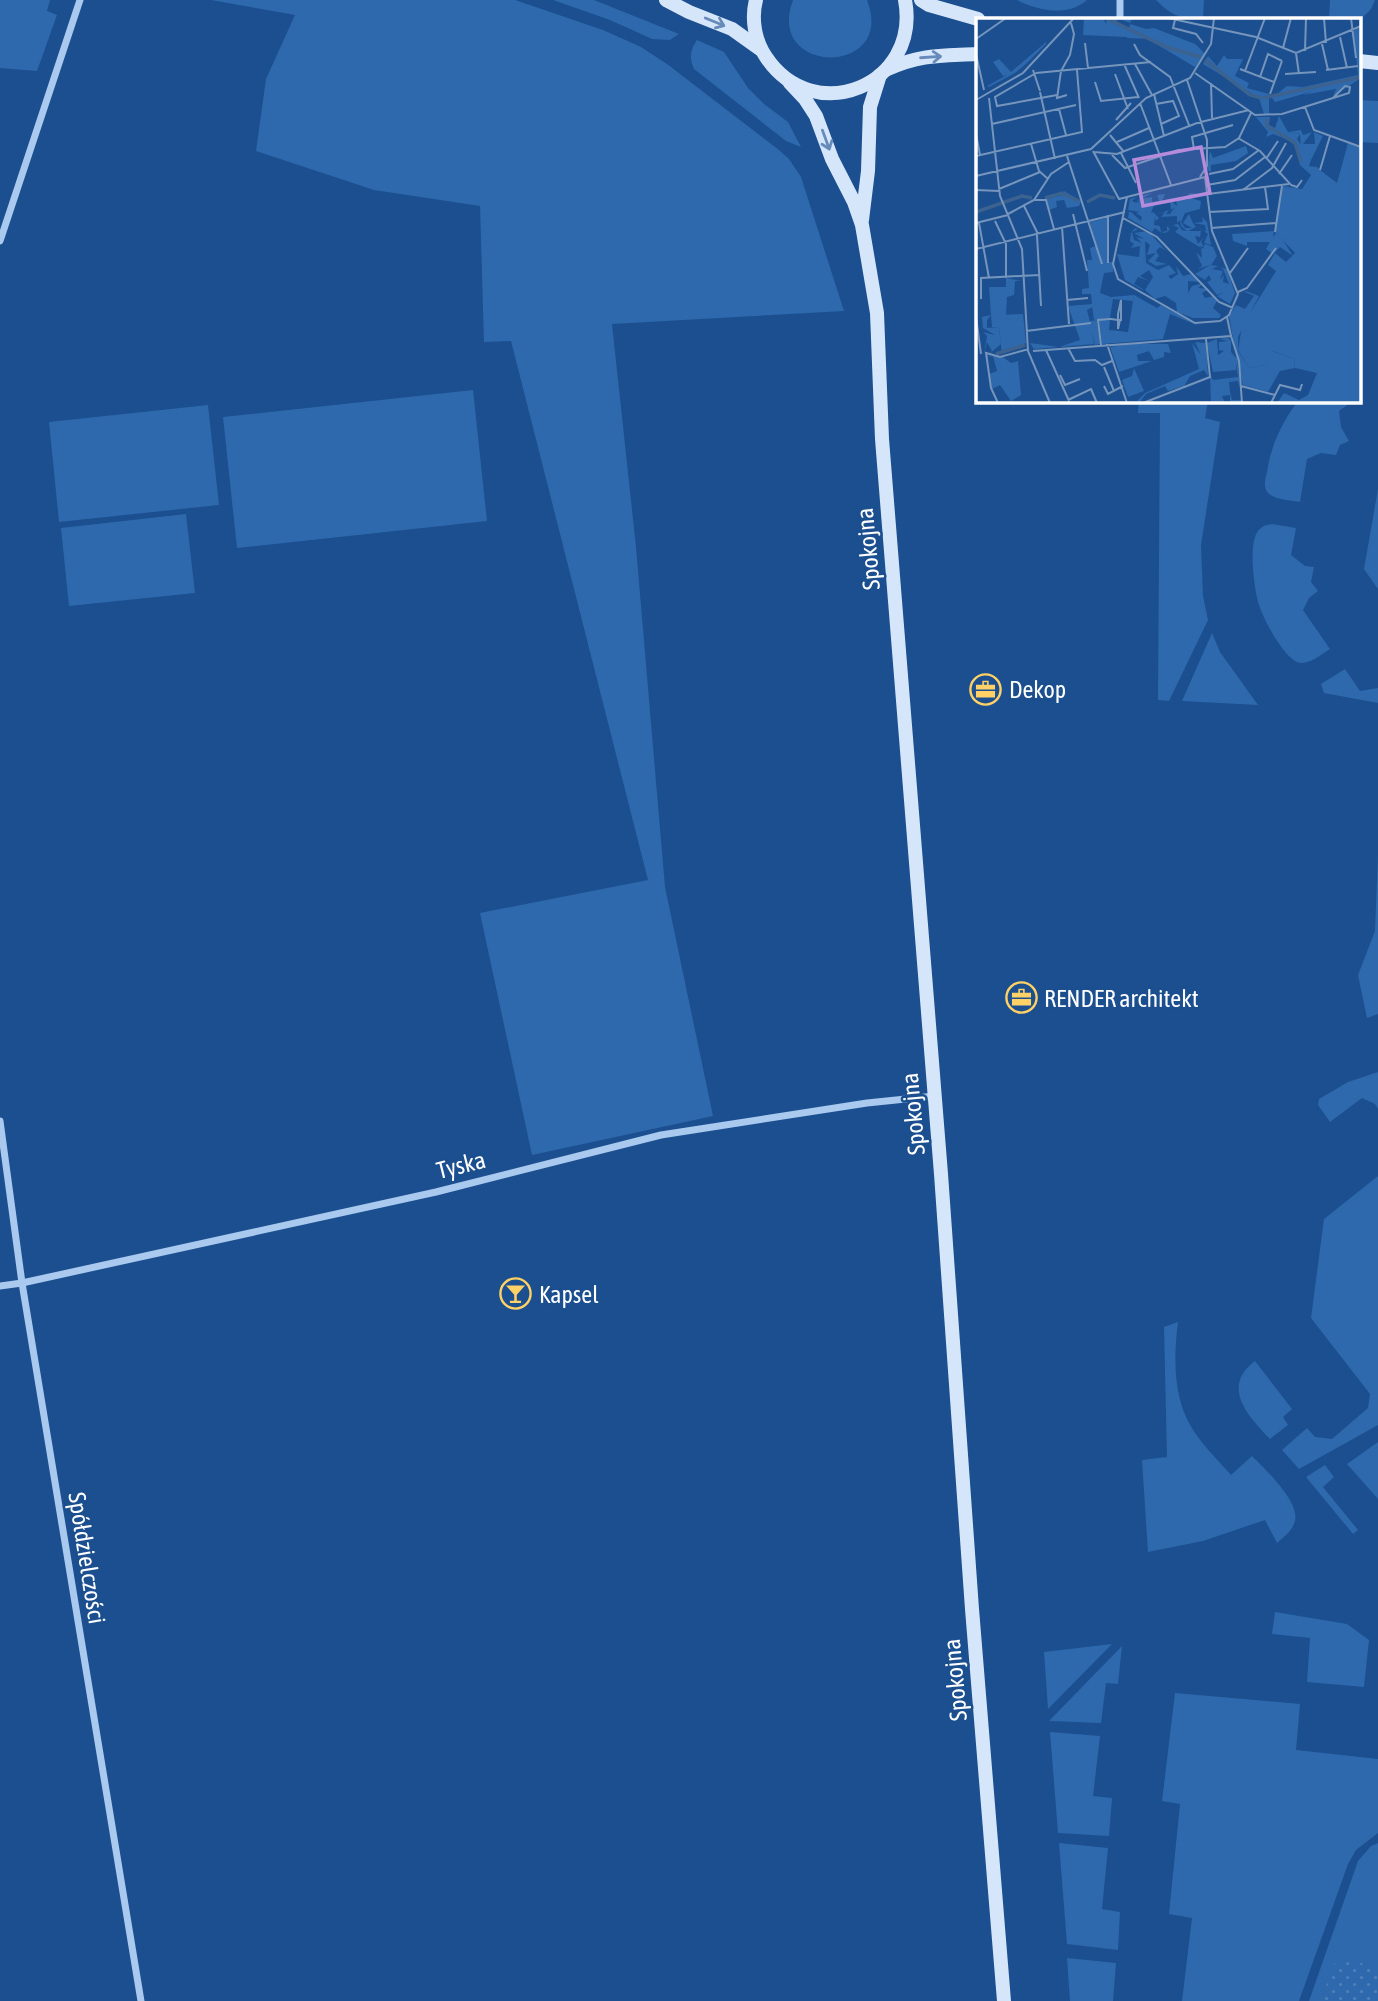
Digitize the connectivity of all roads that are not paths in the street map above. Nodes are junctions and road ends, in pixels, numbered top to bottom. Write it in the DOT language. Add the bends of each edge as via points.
graph roads {
  1 [pos="80,0"];
  2 [pos="666,0"];
  3 [pos="756,0"];
  4 [pos="905,0"];
  5 [pos="920,0"];
  6 [pos="1120,0"];
  7 [pos="976,18"];
  8 [pos="1120,18"];
  9 [pos="761,50"];
  10 [pos="976,54"];
  11 [pos="1360,61"];
  12 [pos="1378,63"];
  13 [pos="883,72"];
  14 [pos="790,83"];
  15 [pos="3,220"];
  16 [pos="862,225"];
  17 [pos="0,241"];
  18 [pos="934,1096"];
  19 [pos="0,1121"];
  20 [pos="22,1283"];
  21 [pos="0,1286"];
  22 [pos="141,2001"];
  23 [pos="1004,2001"];
  1 -- 15 [label="street"];
  2 -- 9 [label="street, one-way" via="732,29"];
  3 -- 9 [label="street" via="755,30"];
  4 -- 13 [label="street, Spokojna" via="908,13 899,52"];
  5 -- 7 [label="street"];
  6 -- 8 [label="street"];
  9 -- 14 [label="street, Spokojna"];
  13 -- 10 [label="street, one-way" via="907,60"];
  11 -- 12 [label="street"];
  13 -- 14 [label="street" via="869,84 842,93 811,92"];
  13 -- 16 [label="street, Spokojna" via="870,107"];
  14 -- 16 [label="street, Spokojna, one-way" via="816,116"];
  15 -- 17 [label="street"];
  16 -- 18 [label="street, Spokojna" via="877,313 882,439"];
  18 -- 20 [label="street, Tyska" via="661,1135 436,1192"];
  18 -- 23 [label="street, Spokojna"];
  19 -- 20 [label="street, Spółdzielczości"];
  20 -- 21 [label="street, Tyska"];
  20 -- 22 [label="street, Spółdzielczości"];
}
